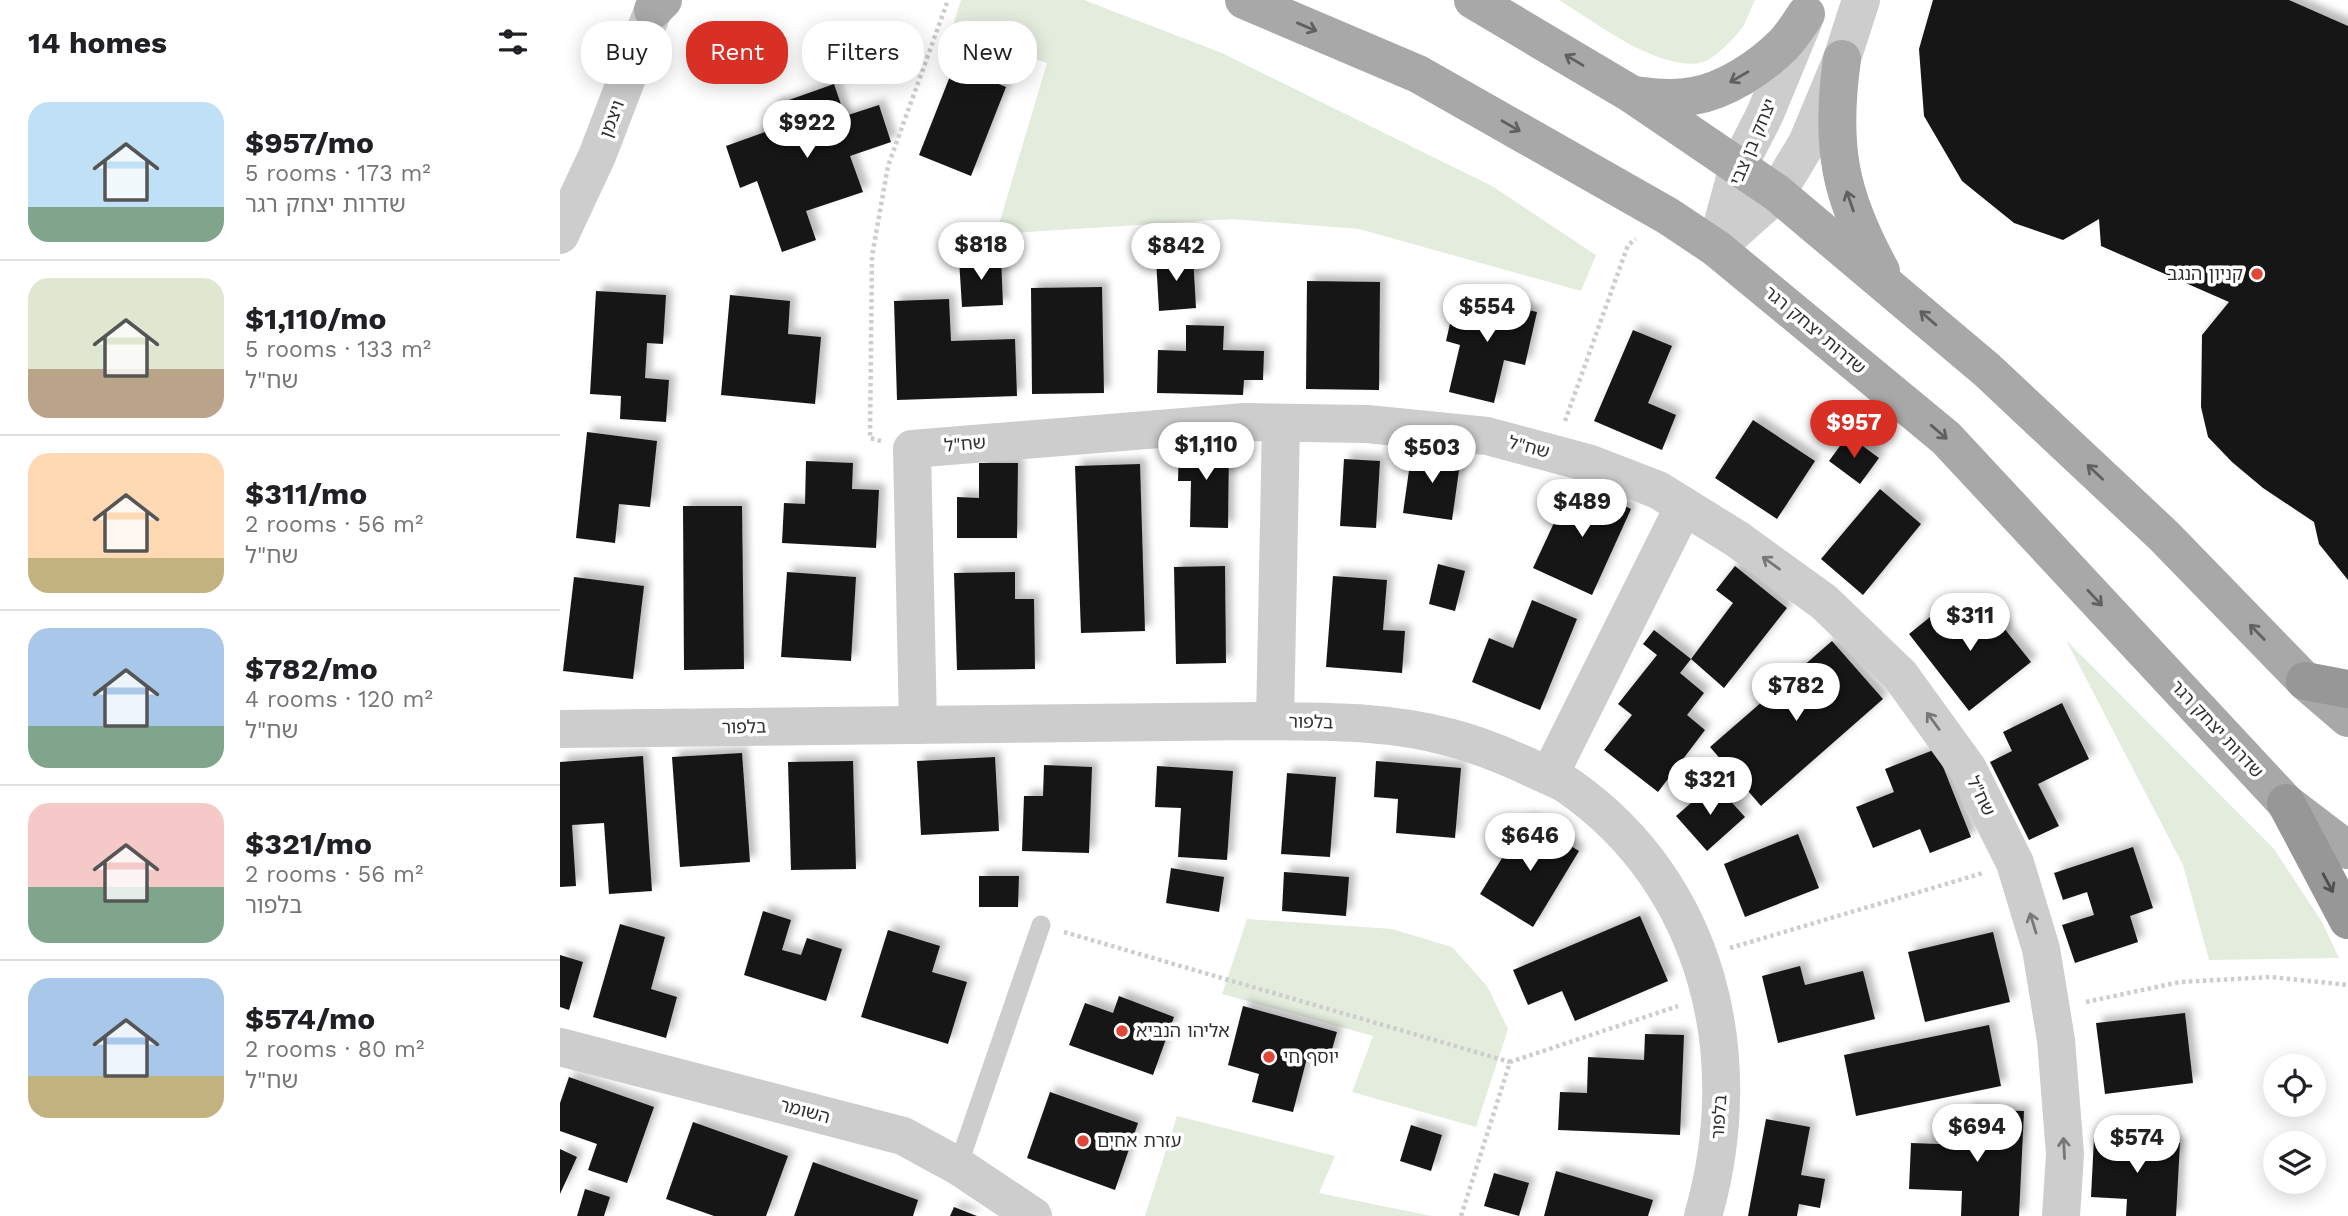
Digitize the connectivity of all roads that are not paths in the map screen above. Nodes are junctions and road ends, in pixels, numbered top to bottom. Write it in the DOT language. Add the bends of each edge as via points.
graph roads {
  1 [pos="1244,0"];
  2 [pos="1473,0"];
  3 [pos="1861,0"];
  4 [pos="656,3"];
  5 [pos="1809,7"];
  6 [pos="1842,59"];
  7 [pos="1633,95"];
  8 [pos="1738,167"];
  9 [pos="1777,192"];
  10 [pos="560,235"];
  11 [pos="1716,248"];
  12 [pos="1889,285"];
  13 [pos="1281,422"];
  14 [pos="1684,506"];
  15 [pos="2305,681"];
  16 [pos="2348,689"];
  17 [pos="2348,718"];
  18 [pos="1275,721"];
  19 [pos="918,725"];
  20 [pos="560,729"];
  21 [pos="1549,776"];
  22 [pos="2286,803"];
  23 [pos="2348,850"];
  24 [pos="2348,920"];
  25 [pos="1041,925"];
  26 [pos="560,1047"];
  27 [pos="958,1166"];
  28 [pos="1033,1216"];
  29 [pos="1703,1216"];
  30 [pos="2061,1216"];
  1 -- 11 [label="main road, שדרות יצחק רגר, one-way" via="1418,74"];
  7 -- 2 [label="main road, one-way"];
  3 -- 6 [label="street, יצחק בן צבי"];
  4 -- 10 [label="street, ויצמן" via="597,156"];
  5 -- 7 [label="main road, one-way" via="1783,45 1726,84 1695,96"];
  5 -- 8 [label="street, יצחק בן צבי"];
  6 -- 9 [label="street, יצחק בן צבי" via="1807,143"];
  12 -- 6 [label="main road, one-way" via="1864,241 1846,193 1838,154"];
  7 -- 8 [label="main road"];
  8 -- 9 [label="main road"];
  8 -- 11 [label="street, יצחק בן צבי"];
  9 -- 11 [label="street, יצחק בן צבי"];
  9 -- 12 [label="main road"];
  11 -- 22 [label="main road, שדרות יצחק רגר, one-way" via="1946,438"];
  15 -- 12 [label="main road, one-way" via="2164,536"];
  13 -- 14 [label="street, שח\"ל" via="1367,424 1487,436 1588,463 1658,490"];
  13 -- 18 [label="street"];
  13 -- 19 [label="street, שח\"ל" via="912,449"];
  14 -- 21 [label="street"];
  30 -- 14 [label="street, שח\"ל, one-way" via="2065,1154 2056,1040 2041,948 2015,863 1968,769 1900,675 1824,603"];
  15 -- 16 [label="highway"];
  15 -- 17 [label="main road"];
  18 -- 19 [label="street, בלפור"];
  18 -- 21 [label="street, בלפור" via="1365,722 1447,736"];
  19 -- 20 [label="street, בלפור"];
  21 -- 29 [label="street, בלפור" via="1615,822 1660,876 1699,957 1712,995 1722,1062 1720,1132"];
  22 -- 23 [label="main road, שדרות יצחק רגר"];
  22 -- 24 [label="highway, one-way"];
  25 -- 27 [label="lane"];
  26 -- 27 [label="street, השומר" via="903,1136"];
  27 -- 28 [label="street, השומר"];
}
